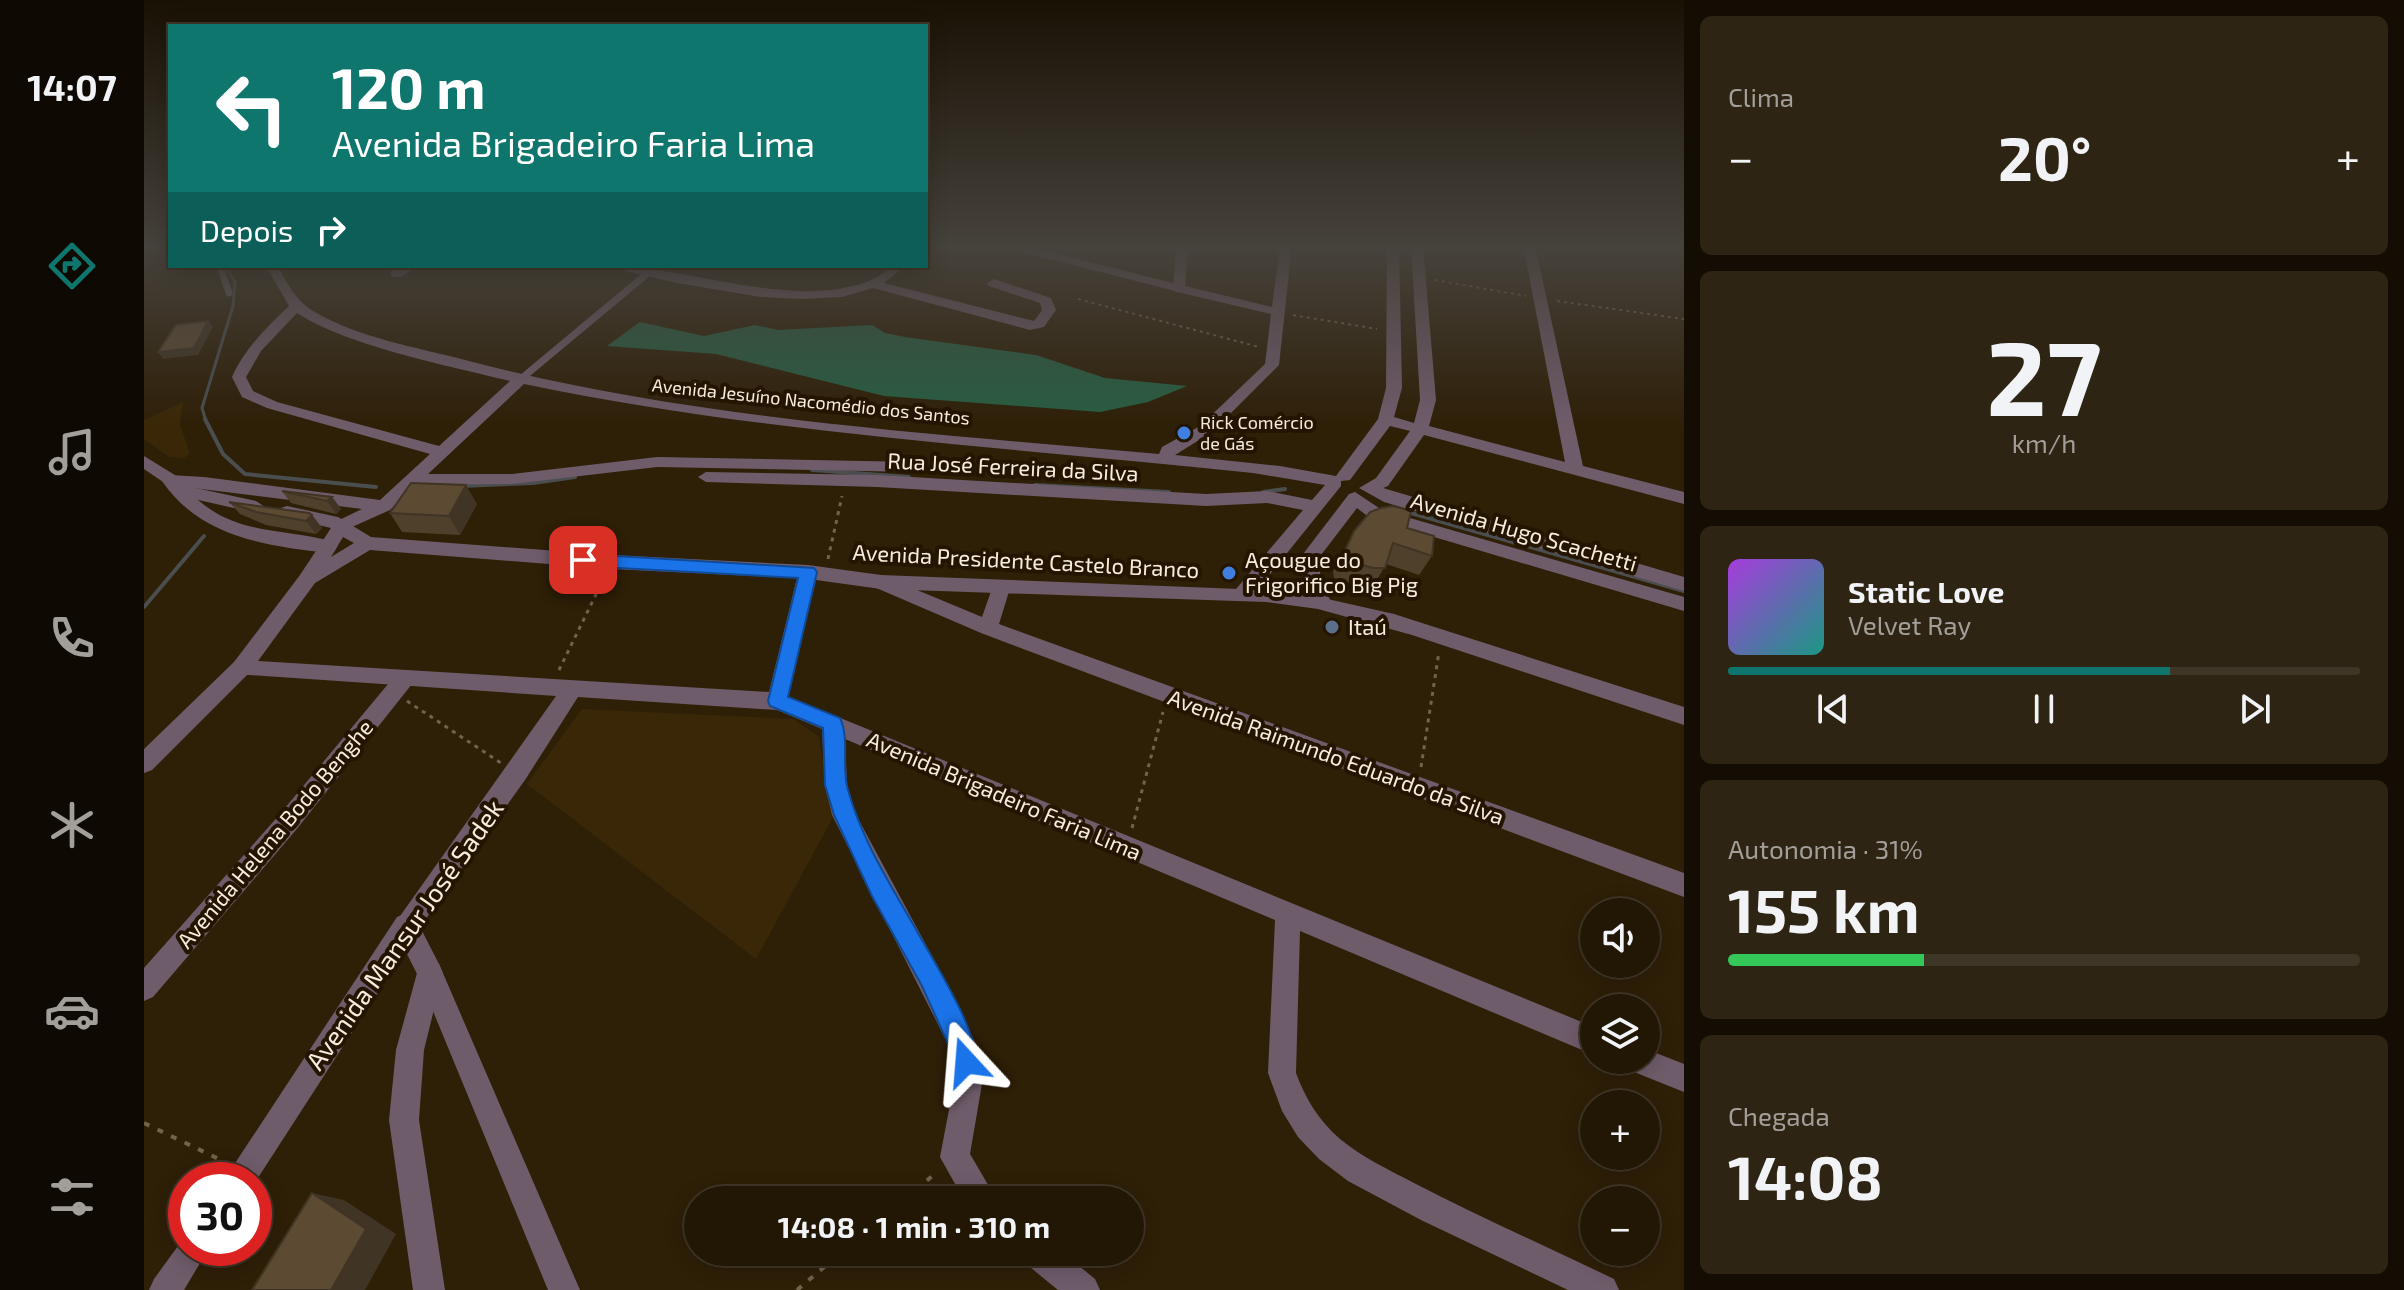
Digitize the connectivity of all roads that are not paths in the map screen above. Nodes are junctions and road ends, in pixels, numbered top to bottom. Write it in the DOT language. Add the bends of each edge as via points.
graph roads {
  1 [pos="609,305"];
  2 [pos="953,305"];
  3 [pos="1047,305"];
  4 [pos="1250,305"];
  5 [pos="1279,305"];
  6 [pos="1394,305"];
  7 [pos="1422,305"];
  8 [pos="1542,305"];
  9 [pos="296,306"];
  10 [pos="1278,312"];
  11 [pos="522,378"];
  12 [pos="1386,420"];
  13 [pos="1421,427"];
  14 [pos="1206,429"];
  15 [pos="440,452"];
  16 [pos="1165,460"];
  17 [pos="144,461"];
  18 [pos="1201,463"];
  19 [pos="914,467"];
  20 [pos="1575,469"];
  21 [pos="706,477"];
  22 [pos="410,480"];
  23 [pos="170,481"];
  24 [pos="1337,481"];
  25 [pos="1361,493"];
  26 [pos="1684,498"];
  27 [pos="384,506"];
  28 [pos="1316,507"];
  29 [pos="341,526"];
  30 [pos="367,543"];
  31 [pos="328,547"];
  32 [pos="816,573"];
  33 [pos="307,580"];
  34 [pos="881,582"];
  35 [pos="1684,584"];
  36 [pos="1002,585"];
  37 [pos="1243,594"];
  38 [pos="1321,602"];
  39 [pos="1684,604"];
  40 [pos="988,628"];
  41 [pos="241,668"];
  42 [pos="399,686"];
  43 [pos="561,688"];
  44 [pos="777,701"];
  45 [pos="1684,716"];
  46 [pos="833,724"];
  47 [pos="144,763"];
  48 [pos="1684,885"];
  49 [pos="1288,915"];
  50 [pos="406,926"];
  51 [pos="430,973"];
  52 [pos="144,988"];
  53 [pos="1580,1035"];
  54 [pos="1660,1068"];
  55 [pos="1684,1078"];
  56 [pos="251,1162"];
  57 [pos="973,1186"];
  58 [pos="181,1266"];
  59 [pos="1054,1266"];
  60 [pos="1596,1288"];
  61 [pos="165,1290"];
  62 [pos="429,1290"];
  63 [pos="564,1290"];
  64 [pos="1084,1290"];
  1 -- 11 [label="lane"];
  2 -- 3 [label="street" via="1030,326 1039,324"];
  4 -- 10 [label="street"];
  5 -- 10 [label="street"];
  6 -- 12 [label="street" via="1394,388"];
  7 -- 13 [label="street" via="1429,377"];
  8 -- 20 [label="street"];
  9 -- 11 [label="street, Avenida Jesuíno Nacomédio dos Santos" via="354,333"];
  9 -- 15 [label="street" via="243,367 239,377 247,394"];
  10 -- 14 [label="street" via="1272,365"];
  11 -- 15 [label="street"];
  11 -- 16 [label="street, Avenida Jesuíno Nacomédio dos Santos" via="706,414"];
  12 -- 13 [label="street"];
  12 -- 24 [label="street"];
  13 -- 20 [label="street"];
  13 -- 25 [label="street" via="1382,482"];
  14 -- 16 [label="street" via="1168,451"];
  14 -- 18 [label="street" via="1198,446"];
  15 -- 22 [label="street"];
  16 -- 18 [label="street, Avenida Jesuíno Nacomédio dos Santos"];
  17 -- 23 [label="street, Avenida Presidente Castelo Branco"];
  18 -- 24 [label="street, Avenida Jesuíno Nacomédio dos Santos"];
  19 -- 22 [label="street, Rua José Ferreira da Silva" via="657,462 512,479"];
  20 -- 26 [label="street"];
  21 -- 28 [label="street, Rua José Ferreira da Silva" via="1206,500 1267,497"];
  22 -- 27 [label="street"];
  23 -- 27 [label="street"];
  23 -- 29 [label="street, Avenida Presidente Castelo Branco" via="209,499 324,518"];
  23 -- 31 [label="street, Avenida Presidente Castelo Branco" via="185,502 231,529"];
  24 -- 25 [label="street, Avenida Jesuíno Nacomédio dos Santos" via="1358,480"];
  24 -- 28 [label="street"];
  25 -- 35 [label="street, Avenida Hugo Scachetti"];
  25 -- 38 [label="street" via="1309,558"];
  25 -- 39 [label="street, Avenida Hugo Scachetti" via="1376,514"];
  27 -- 29 [label="street"];
  28 -- 37 [label="street"];
  29 -- 30 [label="street, Avenida Presidente Castelo Branco"];
  29 -- 31 [label="street"];
  30 -- 32 [label="street, Avenida Presidente Castelo Branco"];
  30 -- 33 [label="street"];
  31 -- 33 [label="street"];
  32 -- 34 [label="street, Avenida Presidente Castelo Branco"];
  32 -- 44 [label="street"];
  33 -- 41 [label="street"];
  34 -- 36 [label="street, Avenida Presidente Castelo Branco"];
  34 -- 40 [label="street, Avenida Raimundo Eduardo da Silva"];
  36 -- 37 [label="street, Avenida Presidente Castelo Branco"];
  36 -- 40 [label="street"];
  37 -- 38 [label="street, Avenida Presidente Castelo Branco"];
  38 -- 45 [label="street, Avenida Presidente Castelo Branco"];
  40 -- 48 [label="street, Avenida Raimundo Eduardo da Silva"];
  41 -- 42 [label="street, Avenida Brigadeiro Faria Lima"];
  41 -- 47 [label="street"];
  42 -- 43 [label="street, Avenida Brigadeiro Faria Lima"];
  42 -- 52 [label="street, Avenida Helena Bodo Benghe"];
  43 -- 44 [label="street, Avenida Brigadeiro Faria Lima"];
  43 -- 50 [label="street, Avenida Mansur José Sadek" via="517,773"];
  44 -- 46 [label="street, Avenida Brigadeiro Faria Lima"];
  46 -- 49 [label="street, Avenida Brigadeiro Faria Lima"];
  46 -- 57 [label="street" via="836,785 844,815 963,1046 969,1078 955,1157"];
  49 -- 53 [label="street, Avenida Brigadeiro Faria Lima"];
  49 -- 60 [label="street" via="1282,1073 1308,1127 1359,1170"];
  50 -- 51 [label="street"];
  50 -- 56 [label="street, Avenida Mansur José Sadek"];
  51 -- 62 [label="street" via="410,1050 404,1120"];
  51 -- 63 [label="street"];
  54 -- 55 [label="street"];
  58 -- 61 [label="street"];
  59 -- 64 [label="street"];
}
